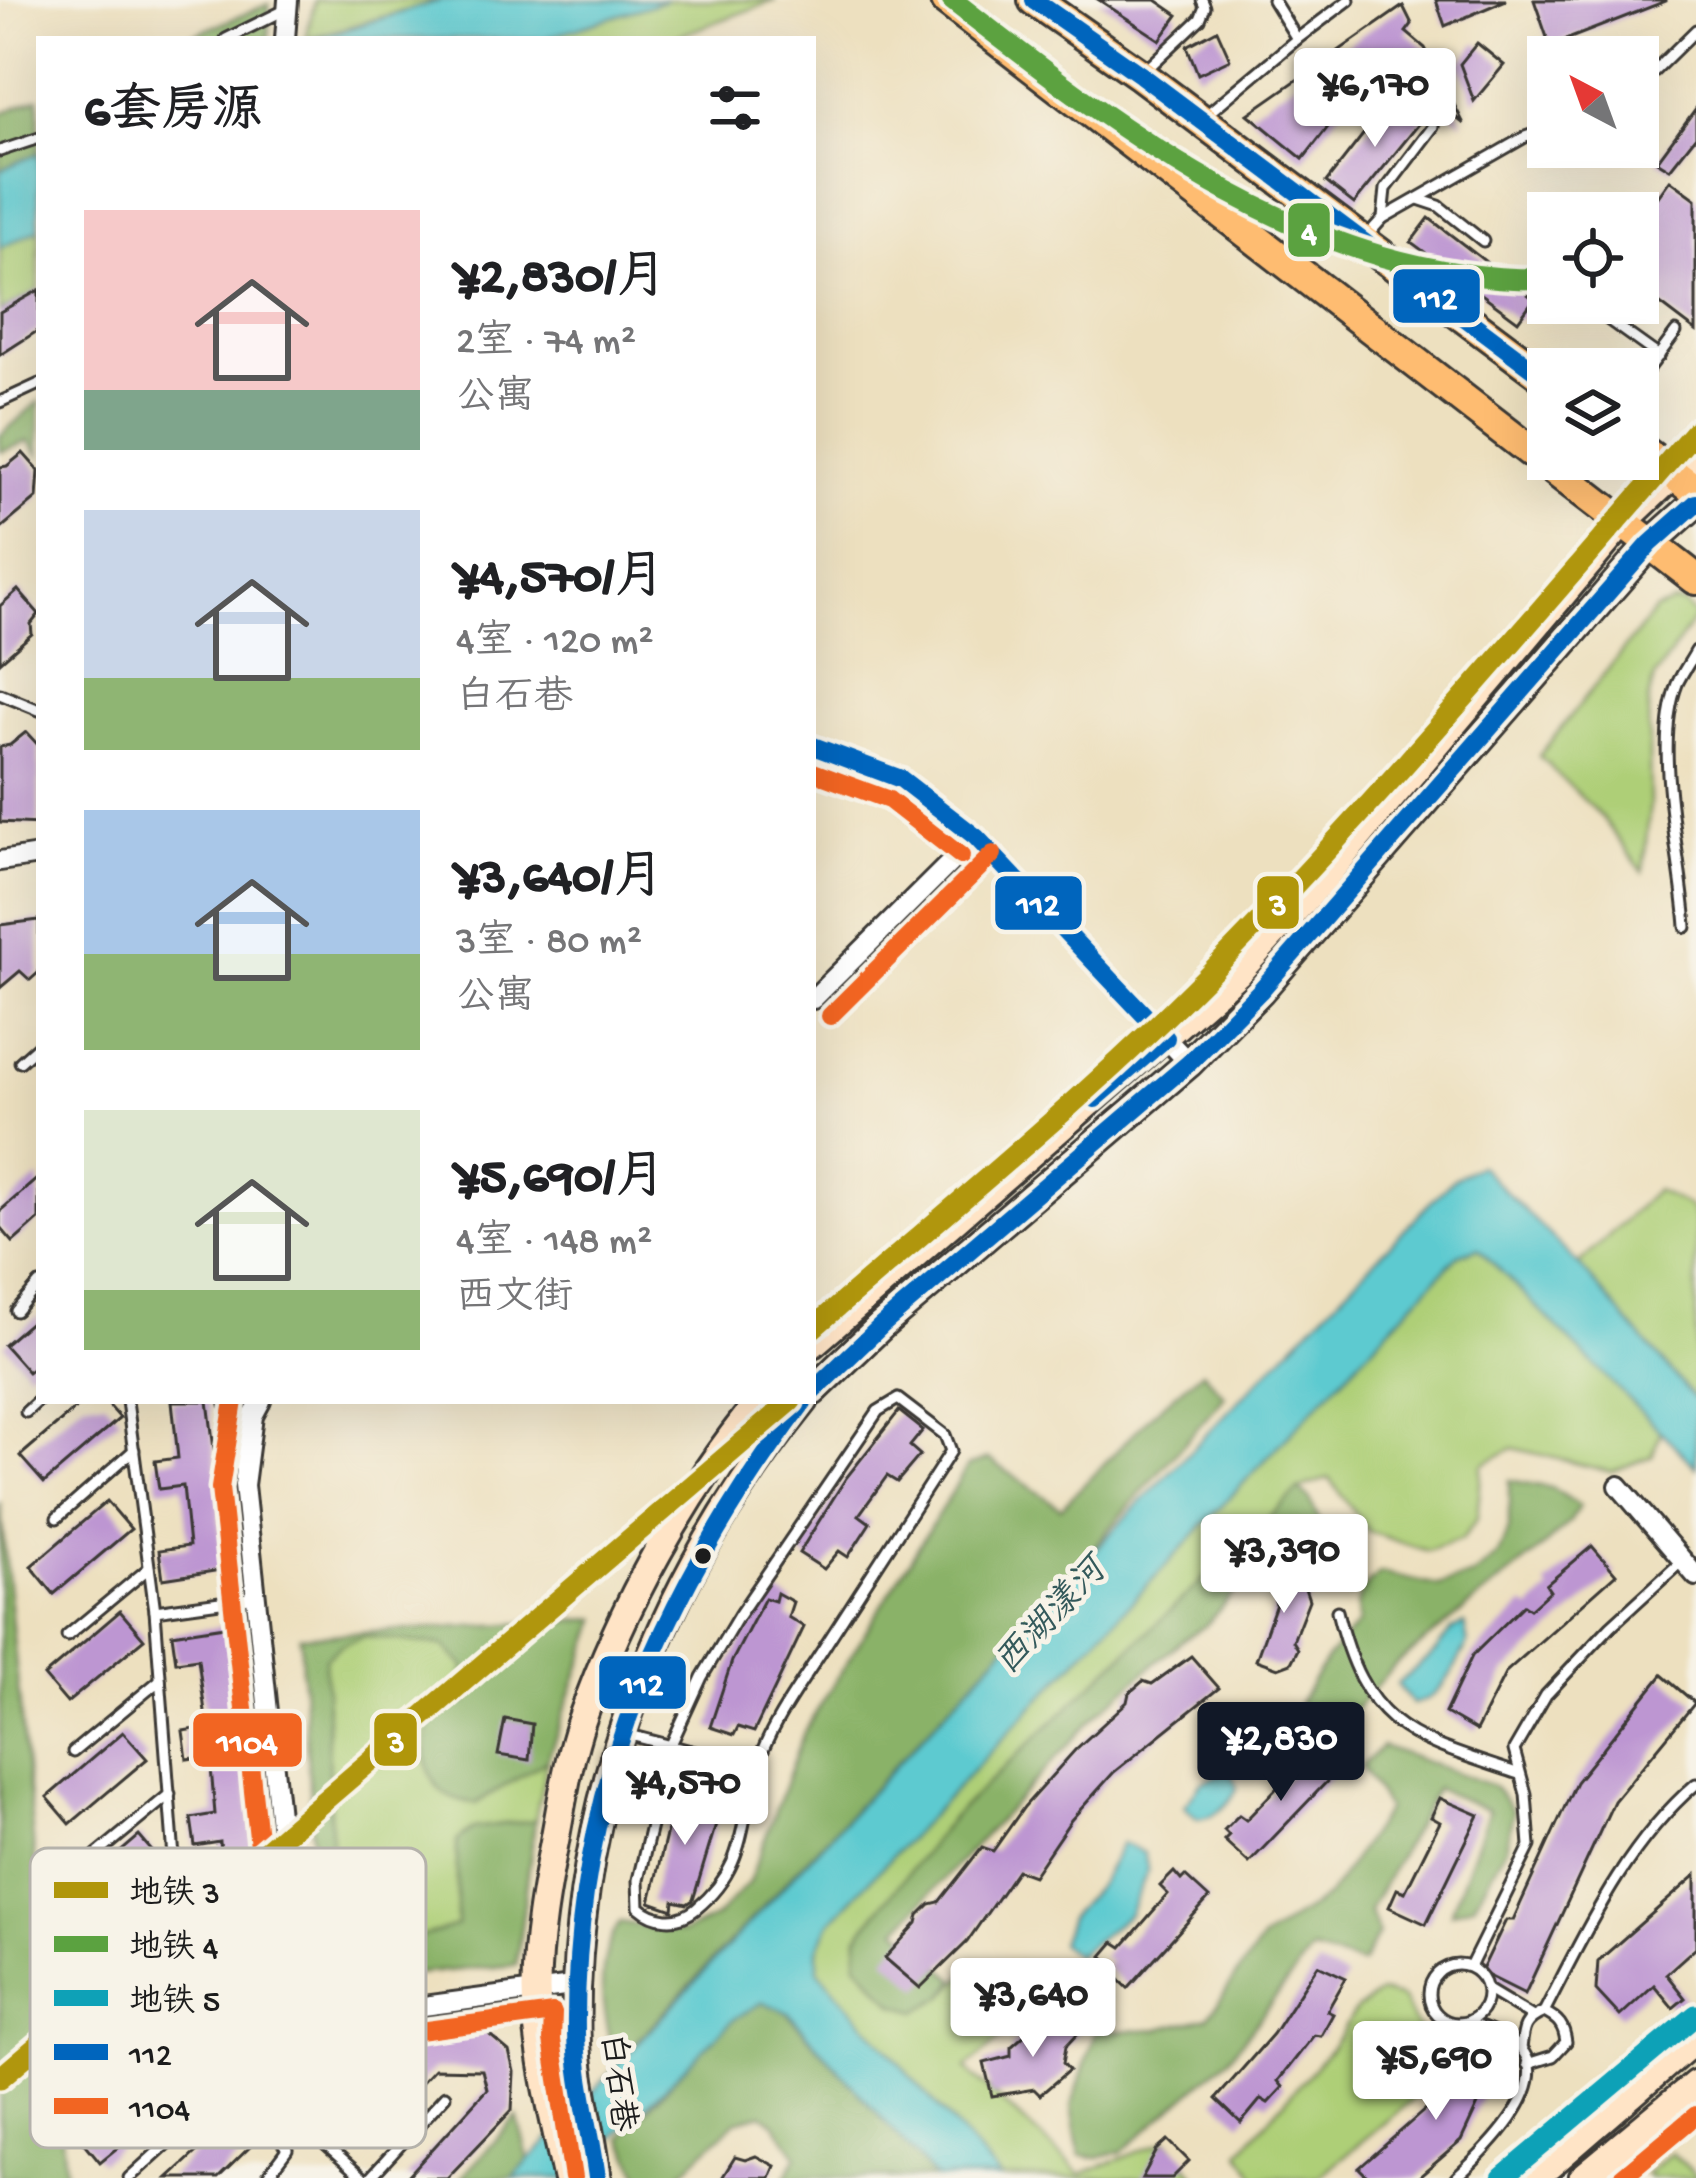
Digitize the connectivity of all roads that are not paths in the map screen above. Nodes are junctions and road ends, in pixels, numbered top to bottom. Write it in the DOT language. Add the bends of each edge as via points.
graph roads {
  1 [pos="946,0"];
  2 [pos="1034,0"];
  3 [pos="1202,0"];
  4 [pos="1273,0"];
  5 [pos="1349,0"];
  6 [pos="286,5"];
  7 [pos="1696,30"];
  8 [pos="231,36"];
  9 [pos="285,36"];
  10 [pos="1297,39"];
  11 [pos="1659,66"];
  12 [pos="1141,75"];
  13 [pos="1388,78"];
  14 [pos="1201,120"];
  15 [pos="1527,136"];
  16 [pos="36,139"];
  17 [pos="0,151"];
  18 [pos="1418,199"];
  19 [pos="1373,230"];
  20 [pos="1483,241"];
  21 [pos="1615,324"];
  22 [pos="1676,332"];
  23 [pos="1648,348"];
  24 [pos="1659,356"];
  25 [pos="1527,362"];
  26 [pos="36,386"];
  27 [pos="0,402"];
  28 [pos="1659,458"];
  29 [pos="1689,473"];
  30 [pos="1696,503"];
  31 [pos="1622,523"];
  32 [pos="1650,544"];
  33 [pos="1696,579"];
  34 [pos="1696,651"];
  35 [pos="0,694"];
  36 [pos="36,709"];
  37 [pos="816,747"];
  38 [pos="976,837"];
  39 [pos="36,855"];
  40 [pos="0,861"];
  41 [pos="1682,886"];
  42 [pos="1696,886"];
  43 [pos="1686,927"];
  44 [pos="816,996"];
  45 [pos="1166,1038"];
  46 [pos="36,1048"];
  47 [pos="20,1062"];
  48 [pos="1190,1064"];
  49 [pos="36,1288"];
  50 [pos="16,1311"];
  51 [pos="816,1340"];
  52 [pos="816,1388"];
  53 [pos="36,1403"];
  54 [pos="127,1404"];
  55 [pos="230,1404"];
  56 [pos="259,1404"];
  57 [pos="758,1404"];
  58 [pos="802,1404"];
  59 [pos="26,1412"];
  60 [pos="134,1450"];
  61 [pos="244,1485"];
  62 [pos="1619,1486"];
  63 [pos="57,1518"];
  64 [pos="149,1568"];
  65 [pos="1689,1568"];
  66 [pos="256,1597"];
  67 [pos="155,1611"];
  68 [pos="1336,1611"];
  69 [pos="67,1636"];
  70 [pos="160,1680"];
  71 [pos="621,1733"];
  72 [pos="670,1747"];
  73 [pos="73,1753"];
  74 [pos="756,1768"];
  75 [pos="1519,1774"];
  76 [pos="1696,1784"];
  77 [pos="170,1794"];
  78 [pos="104,1848"];
  79 [pos="174,1848"];
  80 [pos="282,1848"];
  81 [pos="1470,1967"];
  82 [pos="579,1985"];
  83 [pos="536,1990"];
  84 [pos="1487,1990"];
  85 [pos="426,2005"];
  86 [pos="1538,2015"];
  87 [pos="1468,2021"];
  88 [pos="1696,2038"];
  89 [pos="1521,2049"];
  90 [pos="1527,2063"];
  91 [pos="1696,2084"];
  92 [pos="445,2096"];
  93 [pos="426,2116"];
  94 [pos="163,2148"];
  95 [pos="286,2148"];
  96 [pos="330,2148"];
  97 [pos="395,2148"];
  98 [pos="597,2173"];
  99 [pos="129,2178"];
  100 [pos="266,2178"];
  101 [pos="366,2178"];
  102 [pos="567,2178"];
  103 [pos="1456,2178"];
  104 [pos="1534,2178"];
  105 [pos="1583,2178"];
  1 -- 31 [label="main road"];
  2 -- 12 [label="main road"];
  3 -- 12 [label="lane" via="1200,19"];
  4 -- 10 [label="lane"];
  5 -- 10 [label="lane"];
  6 -- 8 [label="lane"];
  6 -- 9 [label="street"];
  7 -- 11 [label="lane"];
  10 -- 14 [label="lane"];
  12 -- 14 [label="main road"];
  13 -- 19 [label="lane" via="1434,117 1386,189"];
  14 -- 19 [label="main road"];
  15 -- 18 [label="lane"];
  16 -- 17 [label="lane"];
  18 -- 19 [label="lane"];
  18 -- 20 [label="lane"];
  19 -- 25 [label="main road"];
  21 -- 23 [label="lane"];
  22 -- 24 [label="lane"];
  26 -- 27 [label="lane"];
  28 -- 29 [label="main road"];
  29 -- 31 [label="main road"];
  30 -- 32 [label="main road"];
  31 -- 32 [label="main road"];
  31 -- 45 [label="main road" via="1319,883"];
  32 -- 33 [label="main road"];
  32 -- 48 [label="main road"];
  34 -- 41 [label="lane" via="1676,687 1670,724"];
  35 -- 36 [label="lane"];
  37 -- 38 [label="street" via="901,778"];
  38 -- 44 [label="street"];
  38 -- 45 [label="street"];
  39 -- 40 [label="street"];
  41 -- 42 [label="lane"];
  41 -- 43 [label="lane"];
  45 -- 48 [label="street"];
  45 -- 51 [label="main road"];
  46 -- 47 [label="lane"];
  48 -- 52 [label="main road"];
  49 -- 50 [label="lane"];
  53 -- 59 [label="lane"];
  54 -- 60 [label="lane"];
  55 -- 61 [label="street"];
  56 -- 61 [label="street"];
  57 -- 83 [label="main road, 白石巷" via="710,1462 625,1617 582,1720 545,1888"];
  58 -- 71 [label="main road, 白石巷" via="752,1466 700,1555"];
  60 -- 63 [label="lane"];
  60 -- 64 [label="lane"];
  61 -- 66 [label="street"];
  62 -- 65 [label="street"];
  64 -- 67 [label="lane"];
  64 -- 69 [label="lane"];
  65 -- 75 [label="lane" via="1611,1625 1546,1695 1514,1750"];
  66 -- 67 [label="lane"];
  66 -- 80 [label="street"];
  67 -- 70 [label="lane"];
  68 -- 75 [label="lane" via="1355,1669 1393,1724 1422,1742"];
  70 -- 73 [label="lane"];
  70 -- 77 [label="lane"];
  71 -- 72 [label="lane"];
  71 -- 82 [label="main road, 白石巷" via="586,1880"];
  72 -- 74 [label="lane"];
  72 -- 74 [label="lane" via="638,1880 639,1907 649,1916 693,1913 716,1888 741,1850"];
  72 -- 74 [label="lane" via="739,1615 878,1411 898,1399 945,1435 951,1451"];
  75 -- 81 [label="lane" via="1530,1846"];
  76 -- 86 [label="lane" via="1625,1865"];
  77 -- 78 [label="lane"];
  77 -- 79 [label="lane"];
  81 -- 84 [label="lane"];
  81 -- 87 [label="lane" via="1443,1969 1429,1992 1440,2017"];
  82 -- 83 [label="street"];
  82 -- 98 [label="main road, 白石巷" via="576,2036"];
  83 -- 85 [label="street"];
  83 -- 102 [label="main road, 白石巷"];
  84 -- 86 [label="lane"];
  84 -- 87 [label="lane" via="1484,2009"];
  86 -- 89 [label="lane" via="1523,2026"];
  86 -- 90 [label="lane" via="1557,2019 1566,2042 1553,2056"];
  87 -- 89 [label="lane"];
  88 -- 104 [label="main road"];
  89 -- 90 [label="lane"];
  90 -- 103 [label="lane" via="1517,2111"];
  91 -- 105 [label="main road"];
  92 -- 93 [label="lane"];
  94 -- 99 [label="lane"];
  95 -- 100 [label="lane"];
  96 -- 101 [label="lane"];
  97 -- 101 [label="lane"];
}
